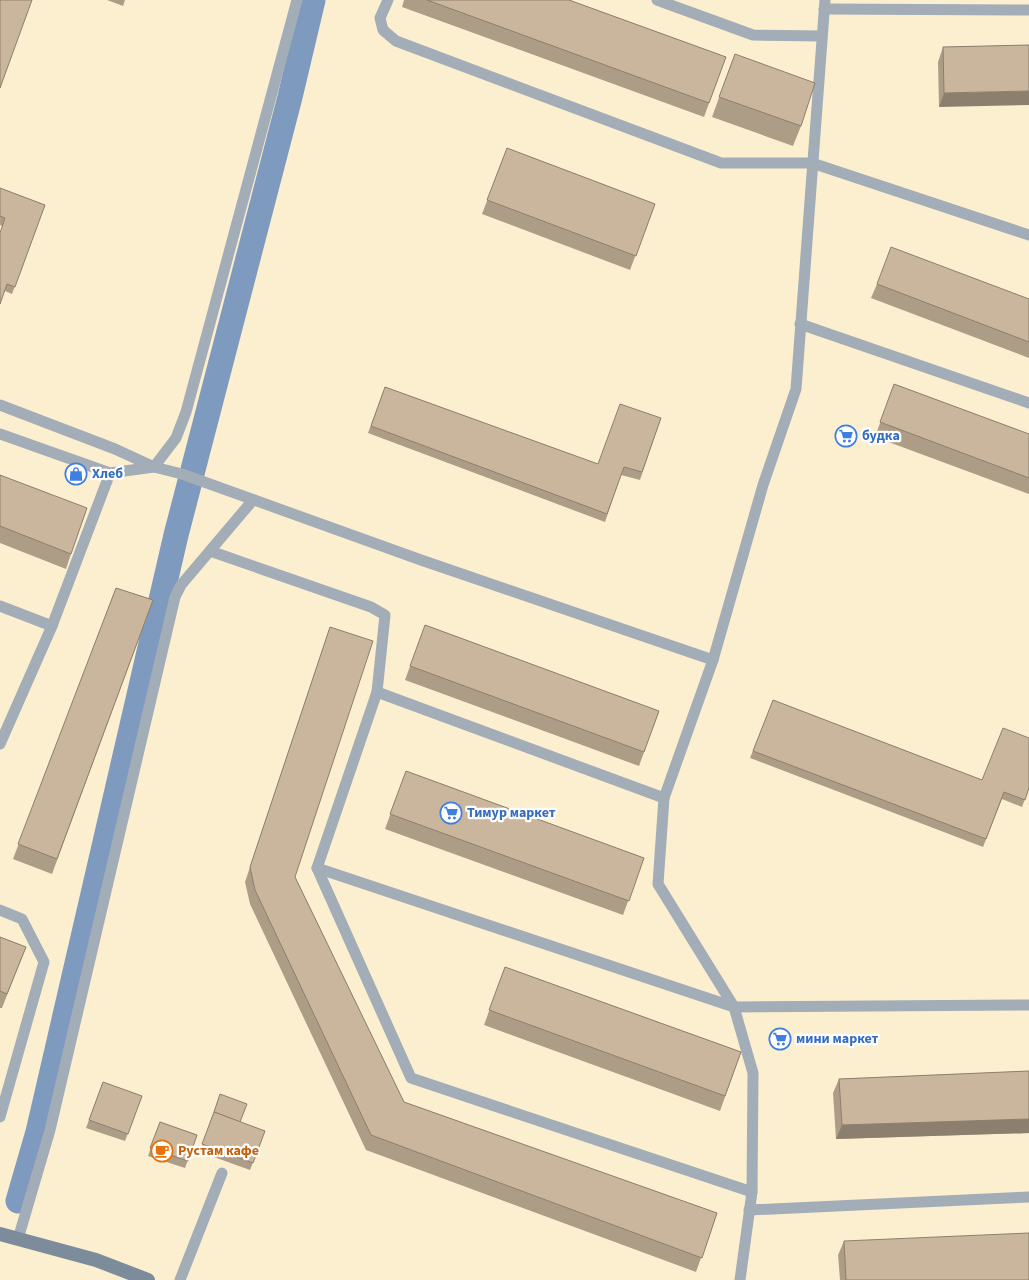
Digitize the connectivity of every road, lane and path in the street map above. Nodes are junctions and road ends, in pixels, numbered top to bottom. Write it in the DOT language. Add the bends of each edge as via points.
graph roads {
  1 [pos="297,0"];
  2 [pos="388,0"];
  3 [pos="658,0"];
  4 [pos="824,4"];
  5 [pos="994,5"];
  6 [pos="1029,10"];
  7 [pos="822,36"];
  8 [pos="812,163"];
  9 [pos="1029,235"];
  10 [pos="800,324"];
  11 [pos="1029,403"];
  12 [pos="0,405"];
  13 [pos="0,434"];
  14 [pos="154,467"];
  15 [pos="110,473"];
  16 [pos="254,500"];
  17 [pos="210,552"];
  18 [pos="0,606"];
  19 [pos="52,626"];
  20 [pos="713,660"];
  21 [pos="377,692"];
  22 [pos="0,744"];
  23 [pos="664,798"];
  24 [pos="317,868"];
  25 [pos="0,910"];
  26 [pos="1029,1005"];
  27 [pos="734,1007"];
  28 [pos="0,1117"];
  29 [pos="222,1173"];
  30 [pos="752,1192"];
  31 [pos="1029,1197"];
  32 [pos="749,1210"];
  33 [pos="0,1234"];
  34 [pos="18,1239"];
  35 [pos="148,1280"];
  36 [pos="180,1280"];
  37 [pos="740,1280"];
  1 -- 14 [label="lane" via="186,412 176,438"];
  2 -- 8 [label="lane" via="380,18 383,30 396,41 721,163"];
  3 -- 7 [label="lane" via="753,35"];
  4 -- 5 [label="lane"];
  4 -- 7 [label="lane"];
  5 -- 6 [label="lane"];
  7 -- 8 [label="lane"];
  8 -- 9 [label="lane"];
  8 -- 10 [label="lane"];
  10 -- 11 [label="lane"];
  10 -- 20 [label="lane" via="796,389 763,485"];
  12 -- 14 [label="lane"];
  13 -- 15 [label="lane"];
  14 -- 15 [label="lane"];
  14 -- 16 [label="lane"];
  15 -- 19 [label="lane"];
  16 -- 17 [label="lane"];
  16 -- 20 [label="lane"];
  17 -- 21 [label="lane" via="372,607 385,615"];
  17 -- 34 [label="lane" via="181,585 175,597 50,1130"];
  18 -- 19 [label="lane"];
  19 -- 22 [label="lane"];
  20 -- 23 [label="lane"];
  21 -- 23 [label="lane"];
  21 -- 24 [label="lane"];
  23 -- 27 [label="lane" via="658,884"];
  24 -- 27 [label="lane"];
  24 -- 30 [label="lane" via="411,1078"];
  25 -- 28 [label="lane" via="22,918 44,962"];
  26 -- 27 [label="lane"];
  27 -- 30 [label="lane" via="753,1073"];
  29 -- 36 [label="lane"];
  30 -- 32 [label="lane"];
  31 -- 32 [label="lane"];
  32 -- 37 [label="lane"];
  33 -- 34 [label="main road"];
  34 -- 35 [label="main road" via="96,1260"];
}
